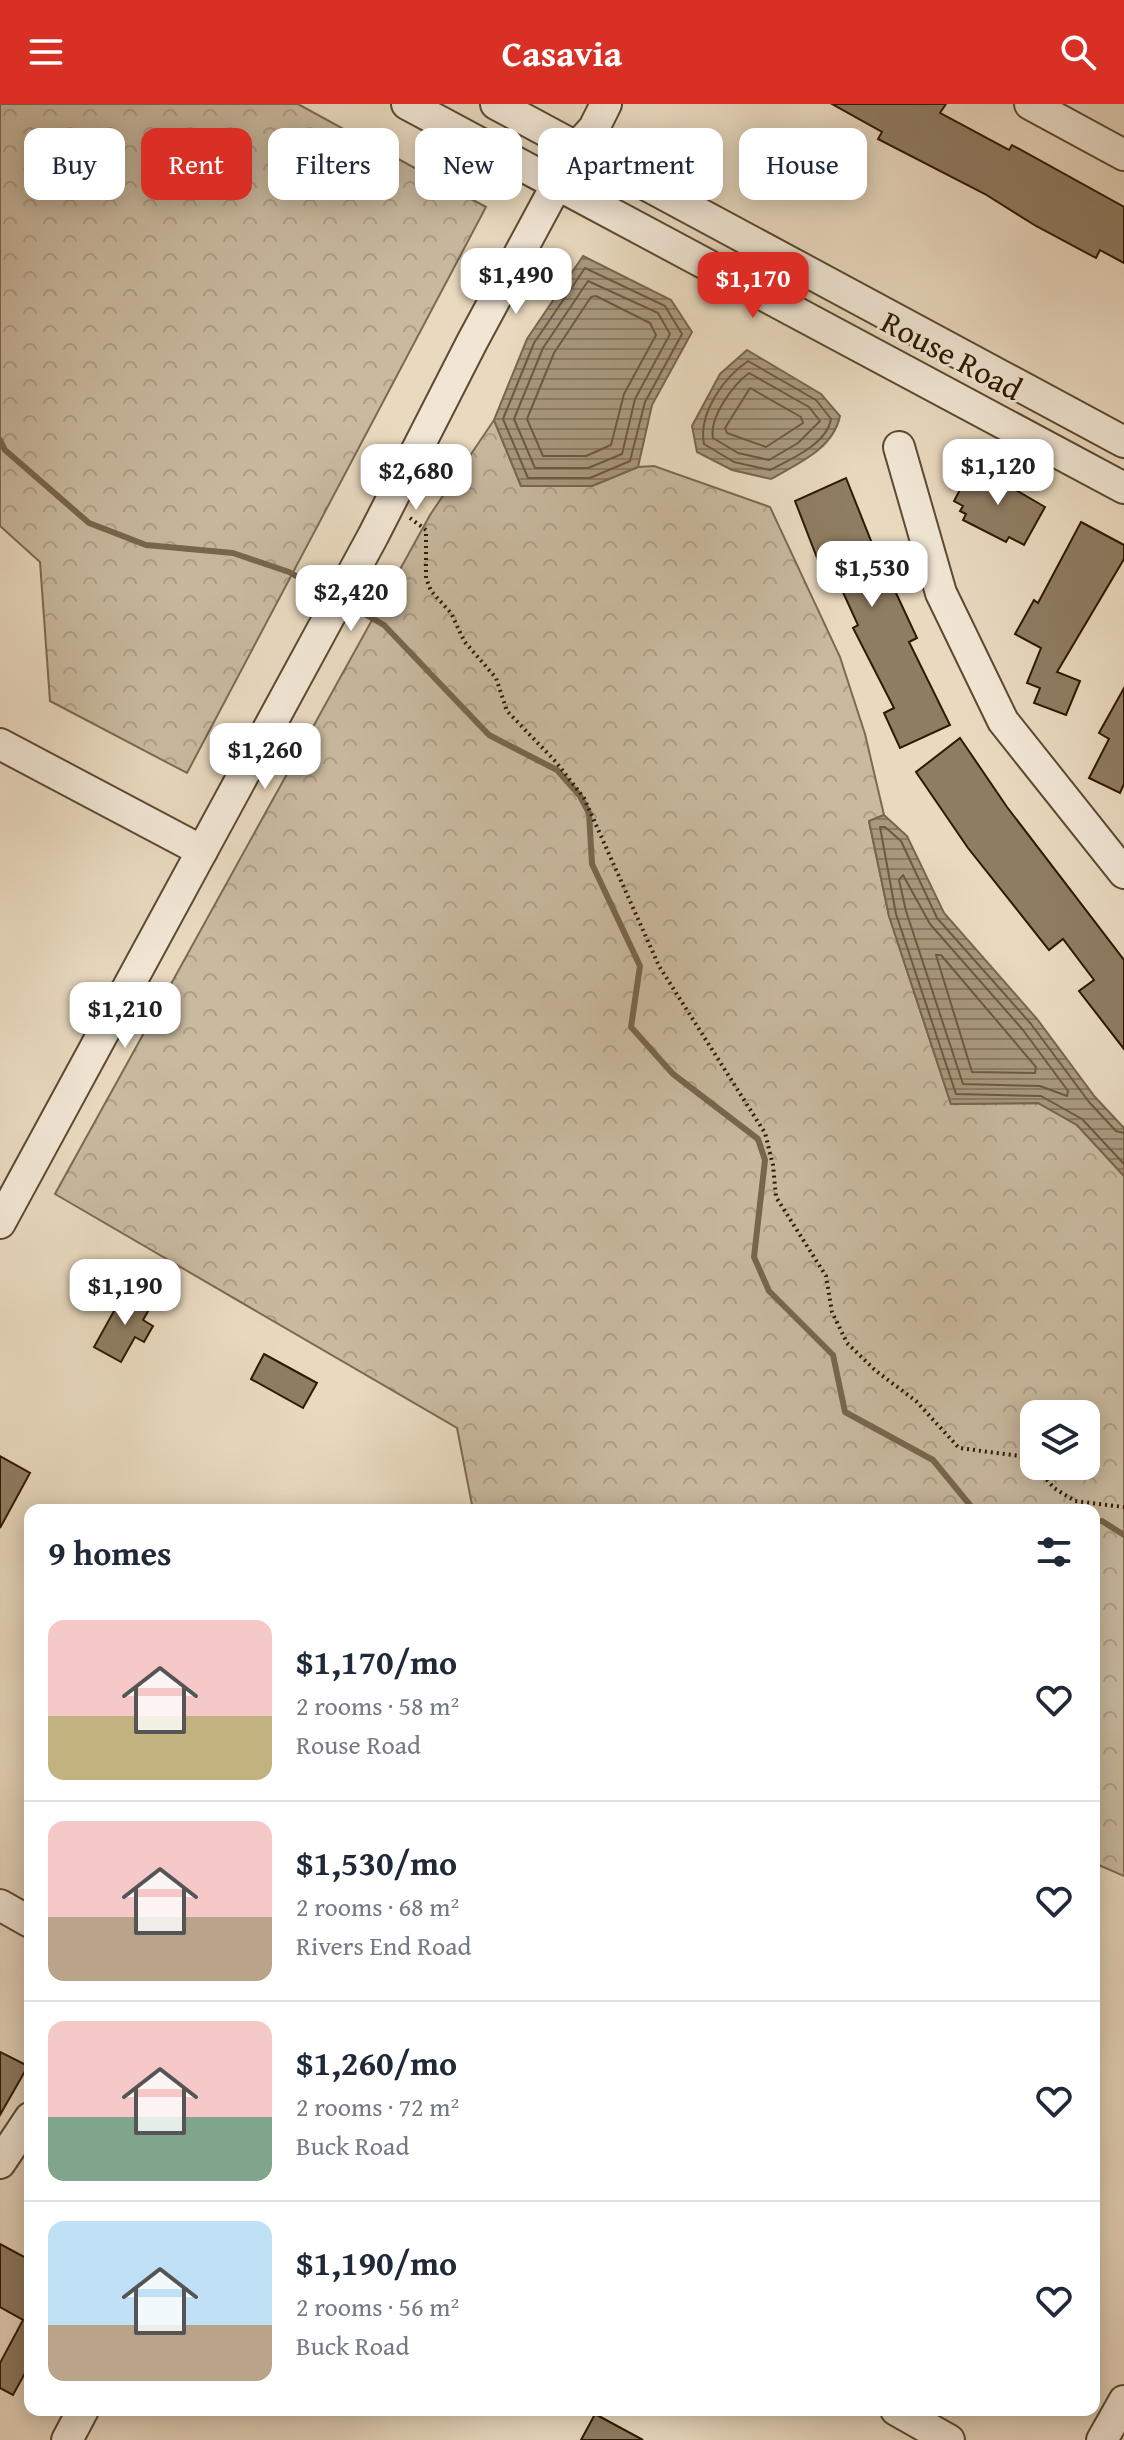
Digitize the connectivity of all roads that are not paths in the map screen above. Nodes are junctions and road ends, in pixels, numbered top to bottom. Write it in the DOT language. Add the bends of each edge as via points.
graph roads {
  1 [pos="407,104"];
  2 [pos="496,104"];
  3 [pos="583,104"];
  4 [pos="606,104"];
  5 [pos="1030,104"];
  6 [pos="541,128"];
  7 [pos="575,128"];
  8 [pos="594,128"];
  9 [pos="1124,155"];
  10 [pos="538,174"];
  11 [pos="549,200"];
  12 [pos="587,200"];
  13 [pos="675,200"];
  14 [pos="1124,442"];
  15 [pos="899,447"];
  16 [pos="1124,488"];
  17 [pos="0,744"];
  18 [pos="202,851"];
  19 [pos="1124,873"];
  20 [pos="8,1188"];
  21 [pos="0,1223"];
  22 [pos="0,1905"];
  23 [pos="24,1919"];
  24 [pos="24,2127"];
  25 [pos="0,2163"];
  26 [pos="1124,2401"];
  27 [pos="80,2416"];
  28 [pos="907,2416"];
  29 [pos="67,2440"];
  30 [pos="949,2440"];
  31 [pos="1102,2440"];
  1 -- 10 [label="street, Rouse Road"];
  2 -- 6 [label="street, Rouse Road"];
  3 -- 7 [label="street"];
  4 -- 8 [label="street"];
  5 -- 9 [label="street"];
  11 -- 18 [label="street"];
  12 -- 16 [label="street, Rouse Road"];
  13 -- 14 [label="street, Rouse Road"];
  15 -- 19 [label="street" via="941,593 1003,721"];
  17 -- 18 [label="street"];
  18 -- 20 [label="street"];
  20 -- 21 [label="street"];
  22 -- 23 [label="street"];
  24 -- 25 [label="street"];
  26 -- 31 [label="street"];
  27 -- 29 [label="street"];
  28 -- 30 [label="street"];
}
